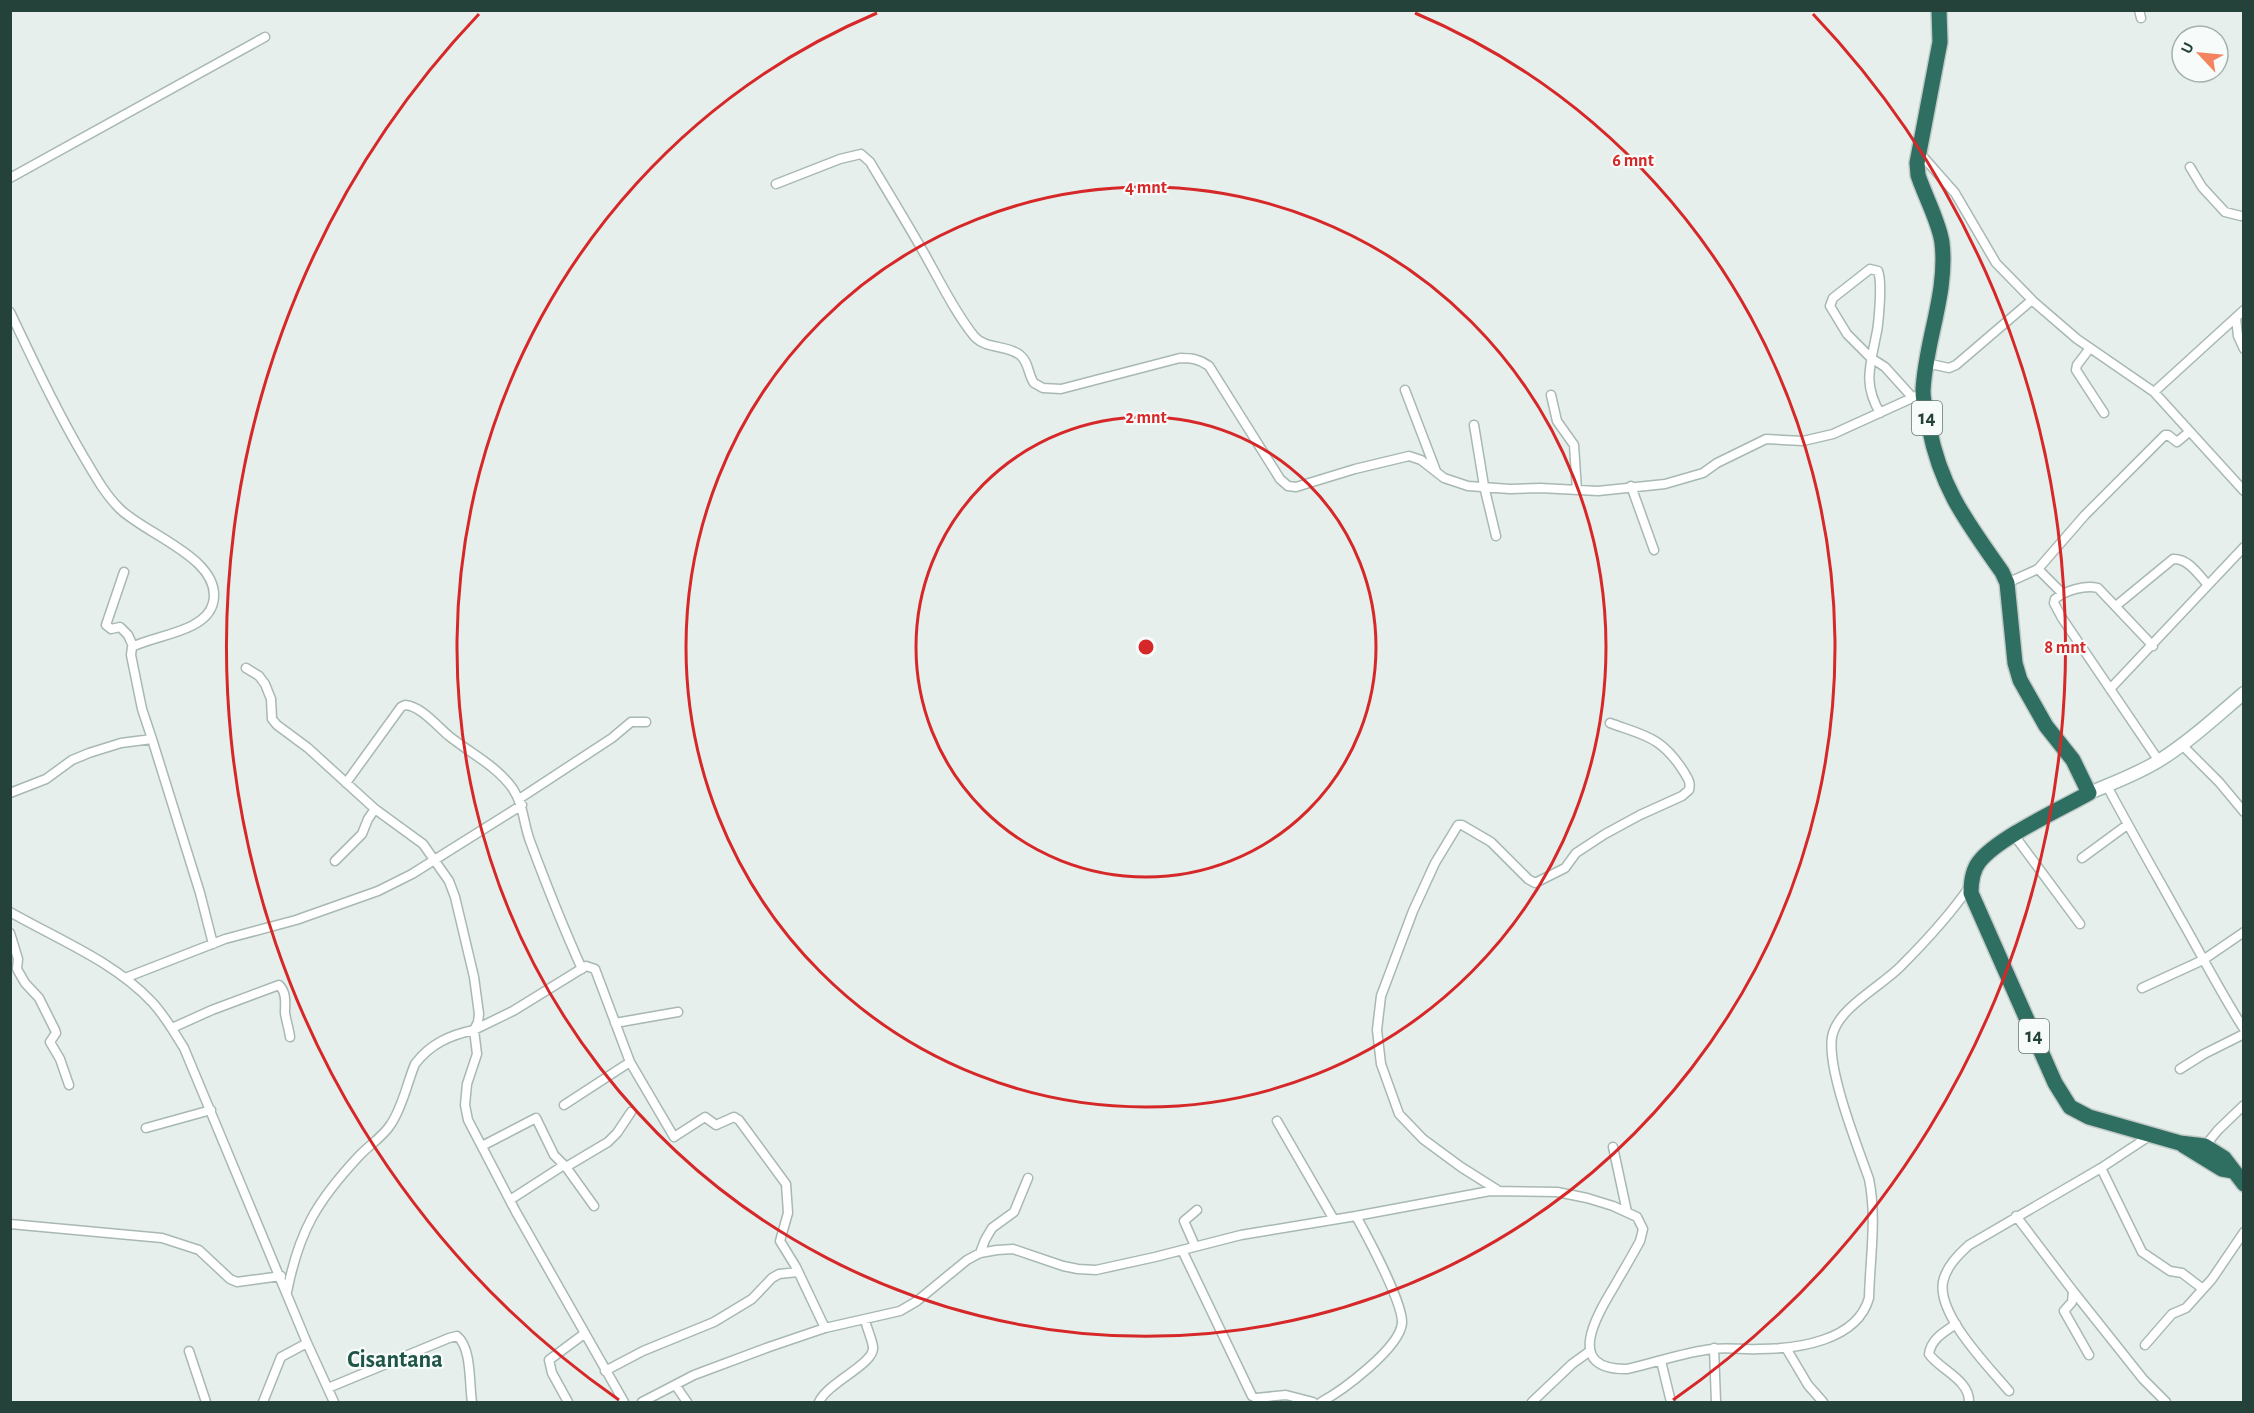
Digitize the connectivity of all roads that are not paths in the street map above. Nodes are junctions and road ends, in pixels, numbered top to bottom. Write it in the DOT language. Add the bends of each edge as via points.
graph roads {
  1 [pos="1939,10"];
  2 [pos="265,38"];
  3 [pos="1918,151"];
  4 [pos="2190,167"];
  5 [pos="10,178"];
  6 [pos="776,184"];
  7 [pos="2243,217"];
  8 [pos="2032,300"];
  9 [pos="2244,310"];
  10 [pos="10,312"];
  11 [pos="2236,318"];
  12 [pos="2090,348"];
  13 [pos="2244,349"];
  14 [pos="1871,358"];
  15 [pos="1926,363"];
  16 [pos="1406,390"];
  17 [pos="2154,392"];
  18 [pos="1551,395"];
  19 [pos="1918,396"];
  20 [pos="1880,413"];
  21 [pos="2104,413"];
  22 [pos="1474,425"];
  23 [pos="2189,432"];
  24 [pos="1436,472"];
  25 [pos="1484,486"];
  26 [pos="1631,486"];
  27 [pos="1577,490"];
  28 [pos="2244,491"];
  29 [pos="1496,536"];
  30 [pos="2244,547"];
  31 [pos="1654,550"];
  32 [pos="2038,569"];
  33 [pos="124,572"];
  34 [pos="2007,583"];
  35 [pos="2208,585"];
  36 [pos="2063,594"];
  37 [pos="2117,605"];
  38 [pos="133,646"];
  39 [pos="2153,646"];
  40 [pos="246,668"];
  41 [pos="2110,689"];
  42 [pos="2244,693"];
  43 [pos="646,722"];
  44 [pos="1610,723"];
  45 [pos="152,740"];
  46 [pos="2182,745"];
  47 [pos="2159,761"];
  48 [pos="346,783"];
  49 [pos="2107,786"];
  50 [pos="10,793"];
  51 [pos="2089,793"];
  52 [pos="520,802"];
  53 [pos="375,809"];
  54 [pos="2244,812"];
  55 [pos="2127,825"];
  56 [pos="2008,839"];
  57 [pos="2082,858"];
  58 [pos="434,860"];
  59 [pos="335,861"];
  60 [pos="1971,884"];
  61 [pos="10,912"];
  62 [pos="2080,924"];
  63 [pos="10,933"];
  64 [pos="2244,933"];
  65 [pos="213,944"];
  66 [pos="2203,960"];
  67 [pos="582,969"];
  68 [pos="126,978"];
  69 [pos="2142,988"];
  70 [pos="678,1012"];
  71 [pos="615,1023"];
  72 [pos="172,1028"];
  73 [pos="474,1029"];
  74 [pos="2244,1029"];
  75 [pos="2244,1034"];
  76 [pos="291,1037"];
  77 [pos="630,1062"];
  78 [pos="2180,1069"];
  79 [pos="69,1085"];
  80 [pos="564,1106"];
  81 [pos="2244,1106"];
  82 [pos="211,1110"];
  83 [pos="631,1112"];
  84 [pos="1277,1120"];
  85 [pos="146,1128"];
  86 [pos="2151,1134"];
  87 [pos="2180,1143"];
  88 [pos="482,1146"];
  89 [pos="2205,1146"];
  90 [pos="1612,1147"];
  91 [pos="565,1166"];
  92 [pos="2101,1168"];
  93 [pos="2233,1172"];
  94 [pos="1028,1178"];
  95 [pos="2244,1184"];
  96 [pos="1500,1191"];
  97 [pos="510,1200"];
  98 [pos="594,1206"];
  99 [pos="1197,1210"];
  100 [pos="1627,1212"];
  101 [pos="1356,1216"];
  102 [pos="2016,1216"];
  103 [pos="1333,1218"];
  104 [pos="10,1224"];
  105 [pos="2244,1232"];
  106 [pos="1195,1246"];
  107 [pos="1182,1250"];
  108 [pos="980,1253"];
  109 [pos="798,1272"];
  110 [pos="280,1276"];
  111 [pos="2203,1289"];
  112 [pos="2073,1291"];
  113 [pos="287,1292"];
  114 [pos="865,1320"];
  115 [pos="1956,1324"];
  116 [pos="825,1328"];
  117 [pos="584,1334"];
  118 [pos="307,1343"];
  119 [pos="2145,1345"];
  120 [pos="1714,1348"];
  121 [pos="1786,1348"];
  122 [pos="189,1351"];
  123 [pos="1590,1351"];
  124 [pos="2089,1355"];
  125 [pos="1661,1361"];
  126 [pos="605,1371"];
  127 [pos="676,1386"];
  128 [pos="328,1388"];
  129 [pos="2009,1391"];
  130 [pos="206,1402"];
  131 [pos="263,1402"];
  132 [pos="334,1402"];
  133 [pos="472,1402"];
  134 [pos="568,1402"];
  135 [pos="624,1402"];
  136 [pos="642,1402"];
  137 [pos="687,1402"];
  138 [pos="819,1402"];
  139 [pos="1313,1402"];
  140 [pos="1321,1402"];
  141 [pos="1532,1402"];
  142 [pos="1671,1402"];
  143 [pos="1716,1402"];
  144 [pos="1823,1402"];
  145 [pos="1969,1402"];
  146 [pos="2166,1402"];
  1 -- 3 [label="highway, 14" via="1940,42"];
  2 -- 5 [label="street"];
  3 -- 8 [label="street" via="1955,194 1996,263"];
  3 -- 15 [label="highway, 14" via="1918,175 1942,240 1943,259"];
  4 -- 7 [label="street" via="2225,212"];
  6 -- 24 [label="street" via="840,159 865,156 974,336 983,344 1020,354 1039,386 1061,389 1180,358 1194,358 1209,366 1288,486 1296,487 1402,456 1416,458"];
  8 -- 12 [label="street"];
  8 -- 15 [label="street" via="1956,365 1949,368"];
  9 -- 11 [label="street"];
  10 -- 38 [label="street" via="66,427 113,502 132,519 199,562 210,577 213,604 202,620"];
  11 -- 13 [label="street"];
  11 -- 17 [label="street"];
  12 -- 17 [label="street"];
  12 -- 21 [label="street" via="2076,370"];
  14 -- 14 [label="street" via="1847,334 1830,304 1875,269 1880,273 1879,317"];
  14 -- 19 [label="street"];
  14 -- 20 [label="street" via="1870,392"];
  15 -- 19 [label="highway, 14"];
  16 -- 24 [label="street"];
  17 -- 23 [label="street"];
  18 -- 27 [label="street" via="1557,421 1574,445"];
  19 -- 20 [label="street"];
  19 -- 34 [label="highway, 14" via="1951,496"];
  20 -- 26 [label="street" via="1815,440 1766,439 1684,480"];
  22 -- 25 [label="street"];
  23 -- 28 [label="street"];
  23 -- 32 [label="street" via="2177,442 2165,435 2085,515"];
  24 -- 25 [label="street" via="1454,482"];
  25 -- 27 [label="street"];
  25 -- 29 [label="street"];
  26 -- 27 [label="street"];
  26 -- 31 [label="street"];
  30 -- 35 [label="street"];
  32 -- 34 [label="street"];
  32 -- 36 [label="street"];
  33 -- 38 [label="street" via="106,625 120,627"];
  34 -- 51 [label="highway, 14" via="2020,680 2043,721 2073,760"];
  35 -- 37 [label="street" via="2182,559 2173,559"];
  35 -- 39 [label="street"];
  36 -- 37 [label="street" via="2091,586"];
  36 -- 41 [label="street" via="2054,603 2061,618"];
  37 -- 39 [label="street"];
  38 -- 45 [label="street" via="130,650 142,710"];
  39 -- 41 [label="street"];
  40 -- 48 [label="street" via="265,684 272,719 277,725"];
  41 -- 47 [label="street"];
  42 -- 46 [label="main road"];
  43 -- 52 [label="street" via="631,722"];
  44 -- 96 [label="street" via="1659,742 1689,780 1689,790 1605,834 1576,853 1565,868 1535,883 1491,842 1458,825 1430,873 1381,996 1377,1030 1381,1064 1399,1114 1423,1139"];
  45 -- 50 [label="street" via="122,743 89,753 46,779"];
  45 -- 65 [label="street"];
  46 -- 47 [label="main road"];
  46 -- 54 [label="street"];
  47 -- 49 [label="main road"];
  48 -- 52 [label="street" via="401,707 412,705 495,770"];
  48 -- 53 [label="street"];
  49 -- 51 [label="main road"];
  49 -- 55 [label="street"];
  51 -- 56 [label="highway"];
  52 -- 58 [label="street"];
  52 -- 67 [label="street" via="527,834"];
  53 -- 58 [label="street" via="423,844"];
  53 -- 59 [label="street" via="362,834"];
  55 -- 57 [label="street"];
  55 -- 66 [label="street"];
  56 -- 60 [label="highway" via="1977,864"];
  56 -- 62 [label="street"];
  58 -- 65 [label="street" via="378,891"];
  58 -- 73 [label="street" via="455,897 474,977 479,1014"];
  60 -- 86 [label="highway, 14" via="1974,904 2061,1096 2070,1107 2089,1118"];
  60 -- 121 [label="street" via="1932,934 1899,968 1853,1005 1832,1034 1834,1068 1872,1196 1869,1298 1862,1315 1847,1329"];
  61 -- 68 [label="street"];
  63 -- 79 [label="street" via="17,969 56,1030 50,1042"];
  64 -- 66 [label="street"];
  65 -- 68 [label="street"];
  66 -- 69 [label="street"];
  66 -- 74 [label="street"];
  67 -- 71 [label="street" via="595,969"];
  67 -- 73 [label="street" via="513,1011"];
  68 -- 72 [label="street"];
  70 -- 71 [label="street"];
  71 -- 77 [label="street"];
  72 -- 76 [label="street" via="278,985 283,990"];
  72 -- 82 [label="street"];
  73 -- 88 [label="street" via="477,1054 466,1084 465,1105"];
  73 -- 113 [label="street" via="438,1042 415,1064 391,1124 331,1188 307,1223 295,1253"];
  75 -- 78 [label="street"];
  77 -- 80 [label="street"];
  77 -- 109 [label="street" via="674,1137 705,1117 716,1125 734,1117 739,1120 786,1184 788,1213 780,1241"];
  81 -- 89 [label="street"];
  82 -- 85 [label="street"];
  82 -- 110 [label="street"];
  83 -- 91 [label="street" via="608,1142"];
  84 -- 103 [label="street"];
  86 -- 87 [label="highway, 14"];
  86 -- 92 [label="street"];
  87 -- 89 [label="highway, 14"];
  87 -- 93 [label="highway, 14"];
  88 -- 91 [label="street" via="536,1118 554,1155"];
  88 -- 97 [label="street"];
  89 -- 93 [label="highway, 14" via="2224,1158"];
  90 -- 100 [label="street"];
  91 -- 97 [label="street"];
  91 -- 98 [label="street"];
  92 -- 102 [label="street"];
  92 -- 111 [label="street" via="2142,1252"];
  93 -- 95 [label="highway, 14"];
  94 -- 108 [label="street" via="1014,1212 992,1228"];
  96 -- 100 [label="street" via="1557,1192"];
  96 -- 101 [label="street"];
  97 -- 117 [label="street"];
  99 -- 106 [label="street" via="1184,1221"];
  100 -- 123 [label="street" via="1637,1217 1642,1235 1597,1315 1590,1334"];
  101 -- 103 [label="street"];
  101 -- 140 [label="street" via="1402,1321 1394,1342 1378,1359"];
  102 -- 112 [label="street"];
  102 -- 115 [label="street" via="1969,1245 1946,1272 1942,1291"];
  103 -- 106 [label="street"];
  104 -- 110 [label="street" via="162,1238 200,1250 237,1282"];
  105 -- 111 [label="street"];
  106 -- 107 [label="street"];
  107 -- 108 [label="street" via="1096,1270 1063,1266 1013,1249"];
  107 -- 139 [label="street" via="1252,1396 1286,1395"];
  108 -- 114 [label="street" via="900,1311"];
  109 -- 116 [label="street"];
  109 -- 126 [label="street" via="772,1278 752,1299 714,1322"];
  110 -- 113 [label="street"];
  111 -- 119 [label="street" via="2186,1308 2172,1314"];
  112 -- 124 [label="street" via="2072,1302 2064,1311"];
  112 -- 146 [label="street"];
  113 -- 118 [label="street"];
  114 -- 116 [label="street"];
  114 -- 138 [label="street" via="873,1346 870,1358 829,1388"];
  115 -- 129 [label="street"];
  115 -- 145 [label="street" via="1934,1340 1929,1354 1952,1374 1966,1391"];
  116 -- 127 [label="street" via="694,1375"];
  117 -- 126 [label="street"];
  117 -- 134 [label="street" via="549,1360"];
  118 -- 128 [label="street"];
  118 -- 131 [label="street" via="281,1357"];
  120 -- 121 [label="street"];
  120 -- 125 [label="street"];
  120 -- 143 [label="street"];
  121 -- 144 [label="street"];
  122 -- 130 [label="street"];
  123 -- 125 [label="street" via="1601,1364 1615,1369"];
  123 -- 141 [label="street"];
  125 -- 142 [label="street"];
  126 -- 135 [label="street"];
  127 -- 136 [label="street"];
  127 -- 137 [label="street"];
  128 -- 132 [label="street"];
  128 -- 133 [label="street" via="458,1336 464,1342 469,1364"];
}
